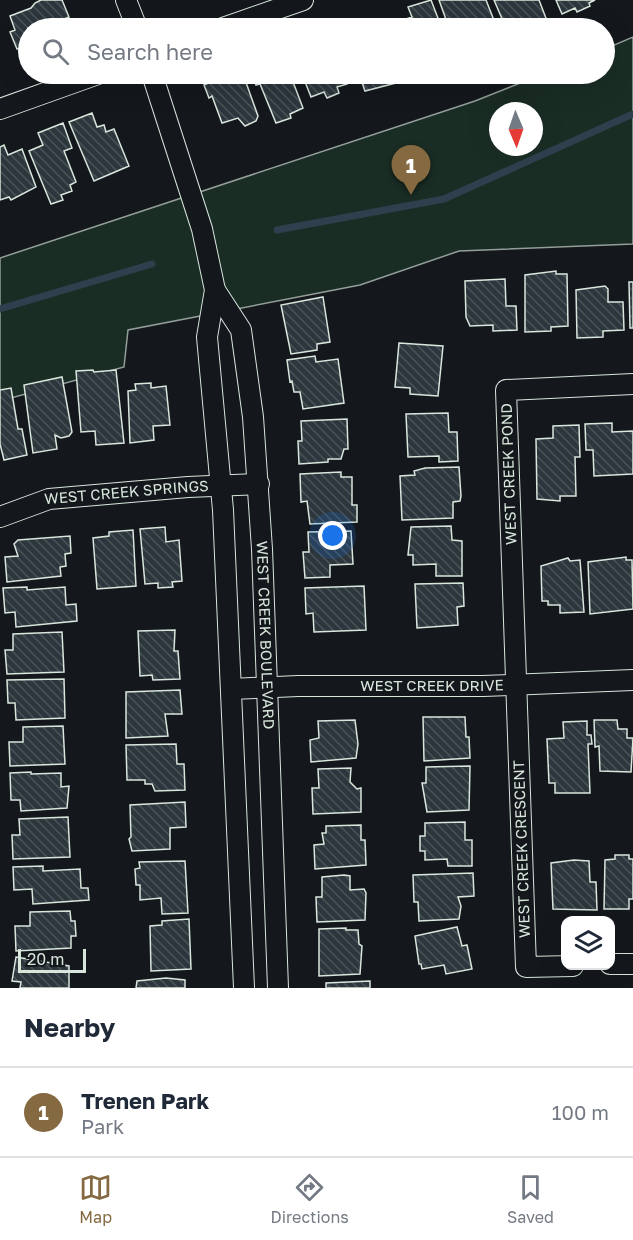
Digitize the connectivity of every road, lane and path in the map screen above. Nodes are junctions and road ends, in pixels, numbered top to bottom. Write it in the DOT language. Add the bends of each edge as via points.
graph roads {
  1 [pos="126,0"];
  2 [pos="303,0"];
  3 [pos="132,18"];
  4 [pos="252,18"];
  5 [pos="70,84"];
  6 [pos="155,84"];
  7 [pos="0,109"];
  8 [pos="215,290"];
  9 [pos="633,384"];
  10 [pos="259,484"];
  11 [pos="222,485"];
  12 [pos="0,517"];
  13 [pos="633,680"];
  14 [pos="515,685"];
  15 [pos="268,687"];
  16 [pos="231,689"];
  17 [pos="615,964"];
  18 [pos="633,964"];
  19 [pos="561,966"];
  20 [pos="244,988"];
  21 [pos="278,988"];
  1 -- 3 [label="street"];
  2 -- 4 [label="street"];
  5 -- 7 [label="street"];
  6 -- 8 [label="street, WEST CREEK BOULEVARD" via="202,229"];
  8 -- 10 [label="street, WEST CREEK BOULEVARD" via="241,330"];
  8 -- 11 [label="street, WEST CREEK BOULEVARD" via="207,338"];
  9 -- 14 [label="street, WEST CREEK POND" via="506,390"];
  10 -- 11 [label="street, WEST CREEK SPRINGS"];
  10 -- 15 [label="street, WEST CREEK BOULEVARD"];
  11 -- 12 [label="street, WEST CREEK SPRINGS" via="49,499"];
  11 -- 16 [label="street, WEST CREEK BOULEVARD"];
  13 -- 14 [label="street, WEST CREEK DRIVE"];
  14 -- 15 [label="street, WEST CREEK DRIVE"];
  14 -- 19 [label="street, WEST CREEK CRESCENT" via="526,967"];
  15 -- 16 [label="street, WEST CREEK DRIVE"];
  15 -- 21 [label="street, WEST CREEK BOULEVARD"];
  16 -- 20 [label="street, WEST CREEK BOULEVARD"];
  17 -- 18 [label="street"];
}
